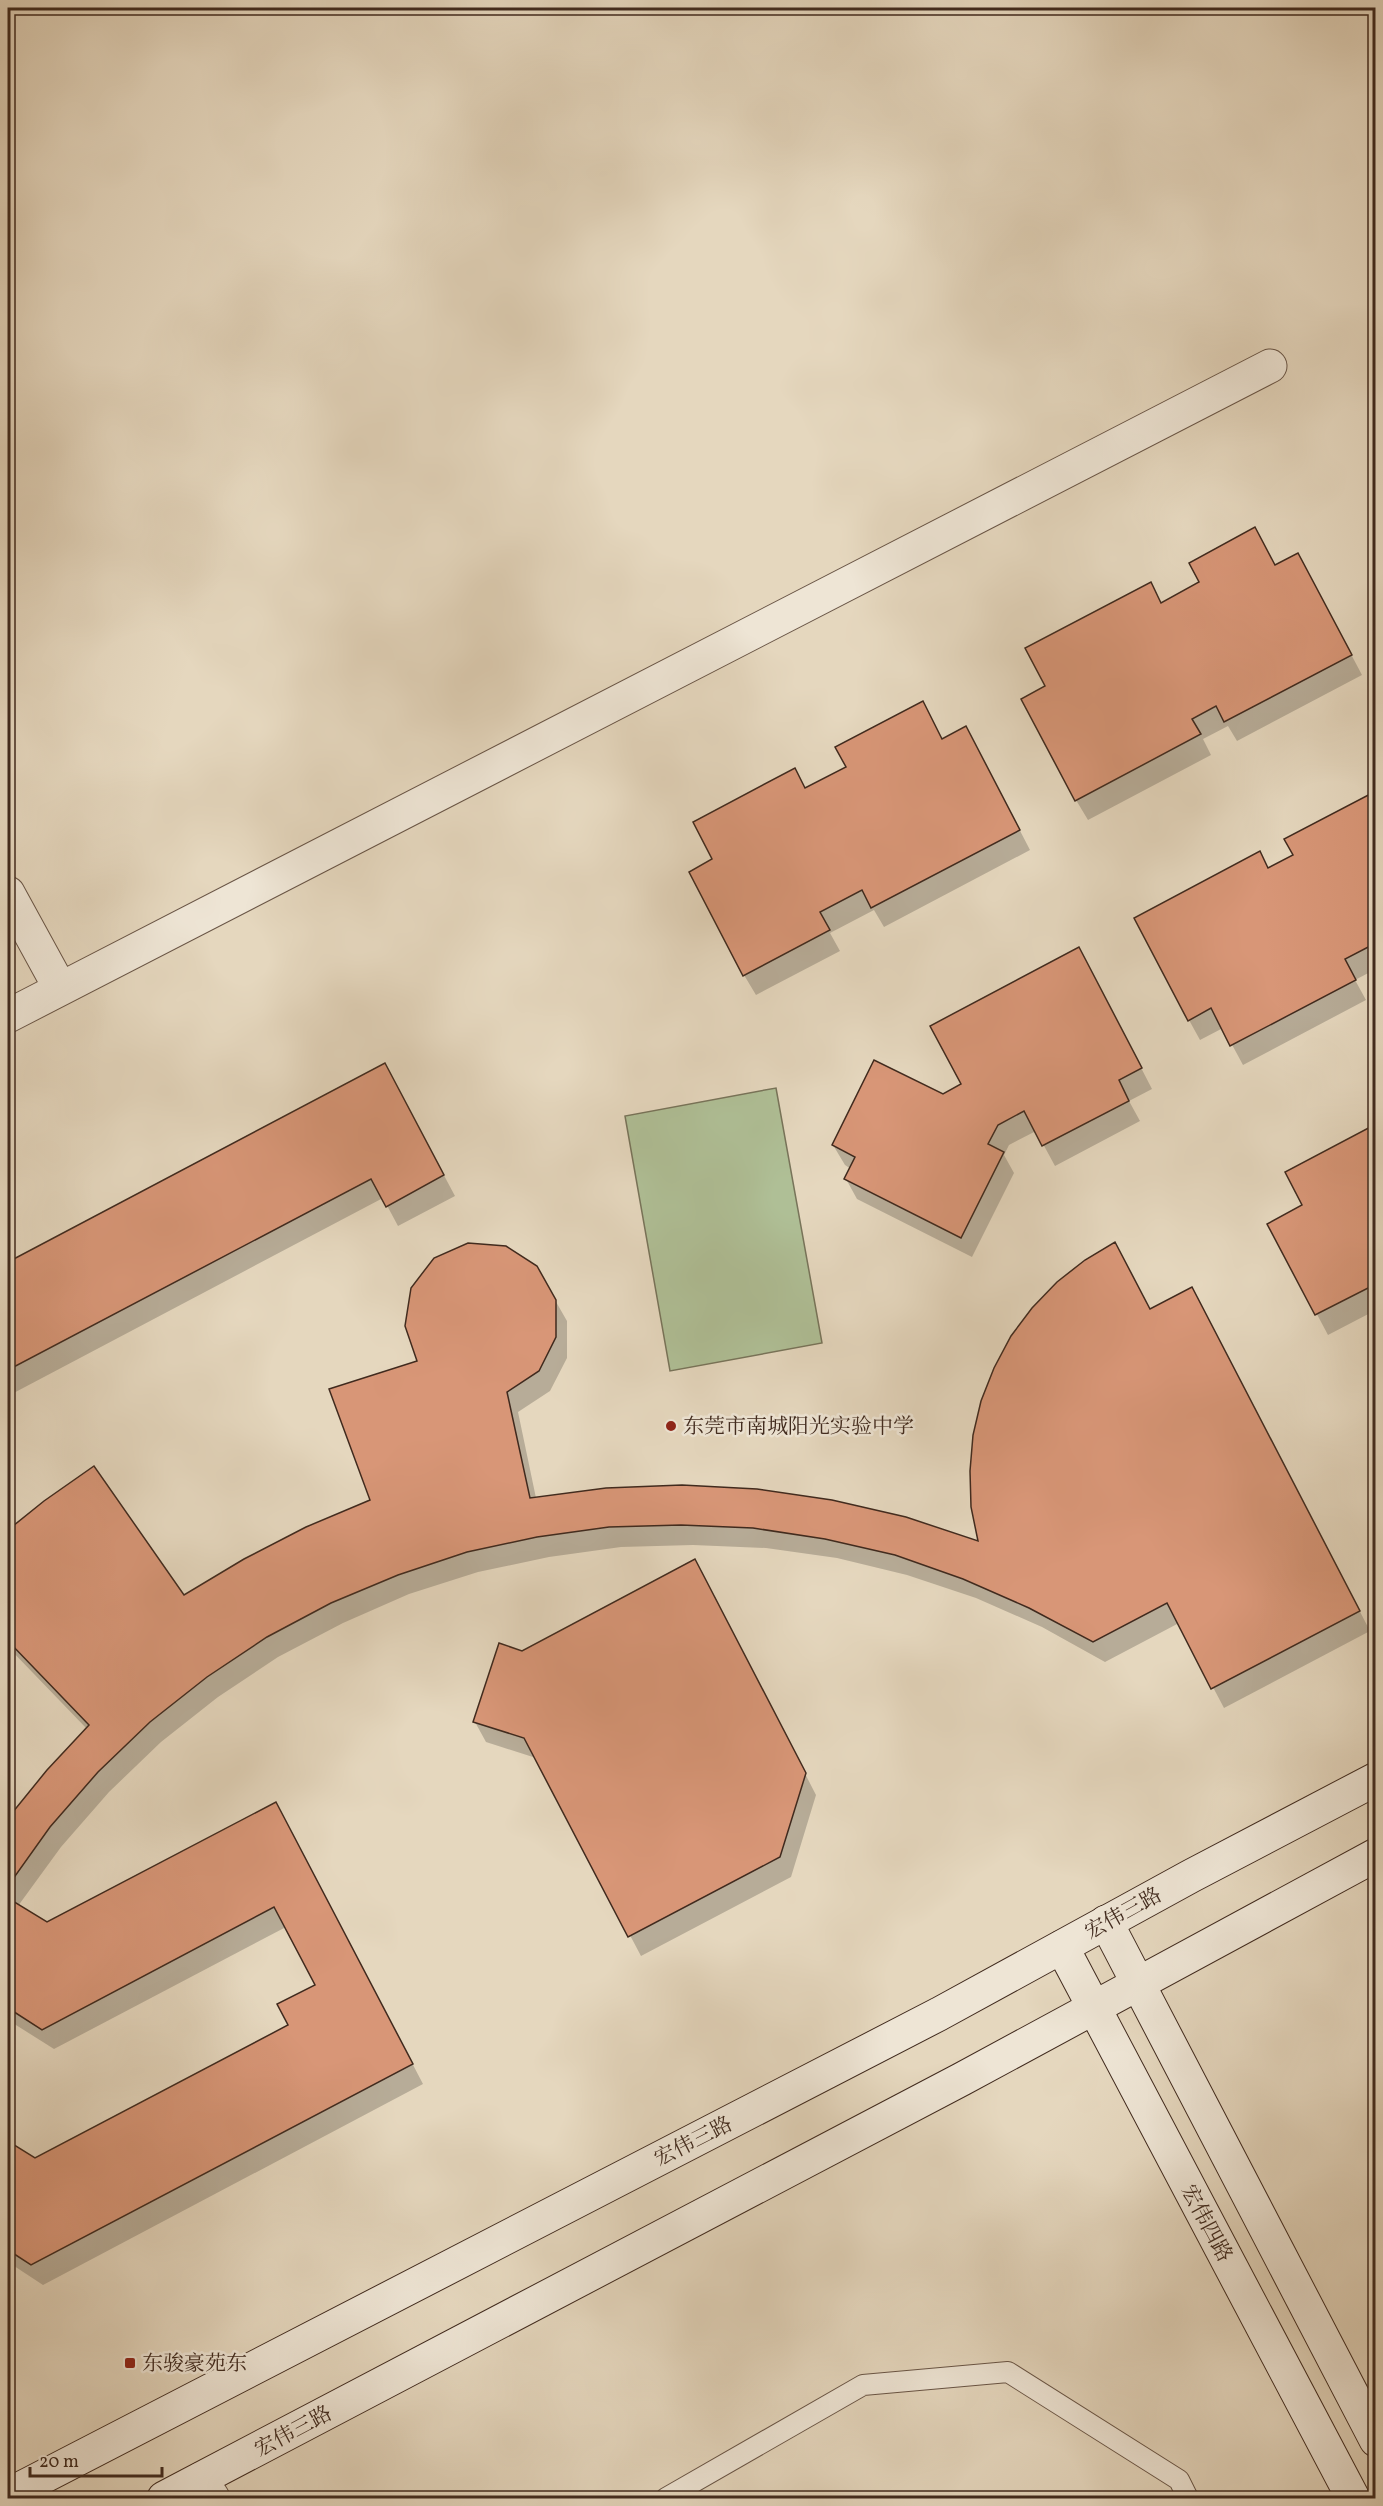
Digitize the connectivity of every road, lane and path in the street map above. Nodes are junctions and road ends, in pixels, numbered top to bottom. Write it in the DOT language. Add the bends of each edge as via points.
graph roads {
  1 [pos="1270,366"];
  2 [pos="8,893"];
  3 [pos="60,988"];
  4 [pos="8,1016"];
  5 [pos="1376,1779"];
  6 [pos="1376,1855"];
  7 [pos="1106,1922"];
  8 [pos="1062,1947"];
  9 [pos="1138,1983"];
  10 [pos="1094,2007"];
  11 [pos="1376,2440"];
  12 [pos="207,2489"];
  13 [pos="8,2495"];
  14 [pos="164,2499"];
  15 [pos="666,2499"];
  16 [pos="1188,2499"];
  17 [pos="1353,2499"];
  1 -- 3 [label="main road"];
  2 -- 3 [label="main road"];
  3 -- 4 [label="main road"];
  5 -- 7 [label="main road, 宏伟三路"];
  6 -- 9 [label="main road, 宏伟三路"];
  7 -- 8 [label="main road, 宏伟三路"];
  7 -- 9 [label="main road"];
  8 -- 10 [label="main road, 宏伟四路"];
  8 -- 13 [label="main road, 宏伟三路"];
  9 -- 10 [label="main road, 宏伟三路"];
  9 -- 11 [label="main road"];
  10 -- 12 [label="main road, 宏伟三路"];
  10 -- 17 [label="main road, 宏伟四路"];
  12 -- 14 [label="main road, 宏伟三路"];
  15 -- 16 [label="lane" via="863,2385 1008,2372 1179,2480"];
}
